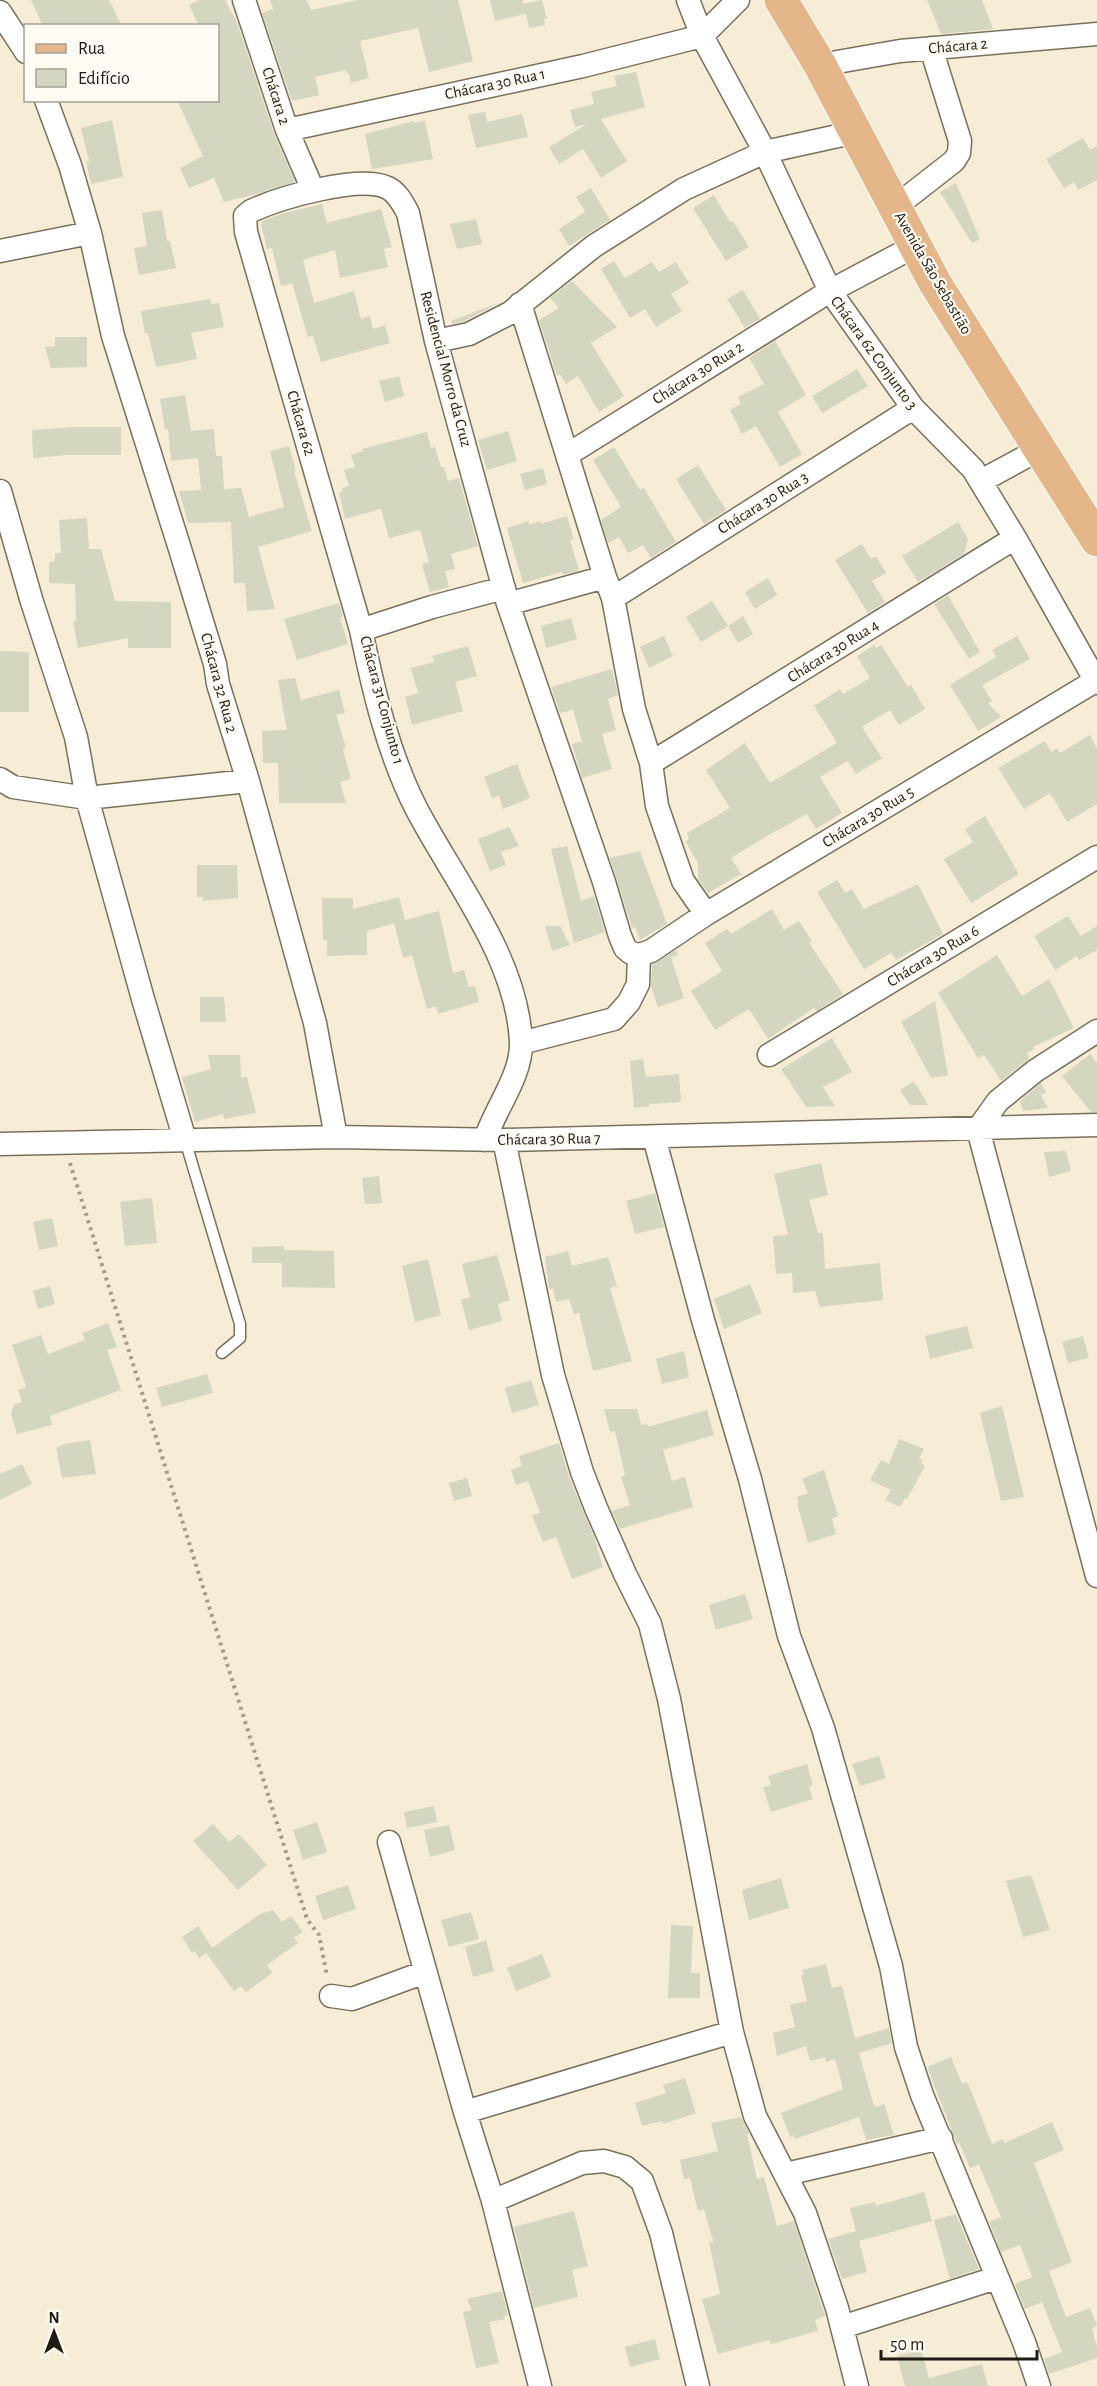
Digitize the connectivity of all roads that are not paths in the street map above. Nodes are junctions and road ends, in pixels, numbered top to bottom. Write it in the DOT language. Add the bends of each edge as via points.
graph roads {
  1 [pos="244,0"];
  2 [pos="688,0"];
  3 [pos="738,0"];
  4 [pos="781,0"];
  5 [pos="0,12"];
  6 [pos="1097,34"];
  7 [pos="702,36"];
  8 [pos="931,48"];
  9 [pos="24,49"];
  10 [pos="820,65"];
  11 [pos="47,102"];
  12 [pos="287,130"];
  13 [pos="856,132"];
  14 [pos="765,152"];
  15 [pos="313,190"];
  16 [pos="895,207"];
  17 [pos="245,216"];
  18 [pos="90,233"];
  19 [pos="915,246"];
  20 [pos="0,251"];
  21 [pos="830,291"];
  22 [pos="520,304"];
  23 [pos="436,341"];
  24 [pos="913,408"];
  25 [pos="1040,448"];
  26 [pos="567,455"];
  27 [pos="981,481"];
  28 [pos="0,491"];
  29 [pos="1016,538"];
  30 [pos="1097,540"];
  31 [pos="609,587"];
  32 [pos="506,596"];
  33 [pos="361,630"];
  34 [pos="1097,681"];
  35 [pos="651,763"];
  36 [pos="0,779"];
  37 [pos="248,781"];
  38 [pos="87,798"];
  39 [pos="1097,857"];
  40 [pos="705,914"];
  41 [pos="639,955"];
  42 [pos="1097,1031"];
  43 [pos="521,1043"];
  44 [pos="769,1055"];
  45 [pos="1097,1125"];
  46 [pos="978,1129"];
  47 [pos="336,1137"];
  48 [pos="654,1137"];
  49 [pos="185,1140"];
  50 [pos="494,1140"];
  51 [pos="0,1144"];
  52 [pos="222,1353"];
  53 [pos="1097,1576"];
  54 [pos="389,1842"];
  55 [pos="425,1972"];
  56 [pos="331,1996"];
  57 [pos="732,2032"];
  58 [pos="465,2112"];
  59 [pos="941,2138"];
  60 [pos="786,2174"];
  61 [pos="493,2201"];
  62 [pos="996,2278"];
  63 [pos="842,2327"];
  64 [pos="540,2386"];
  65 [pos="698,2386"];
  66 [pos="857,2386"];
  67 [pos="1039,2386"];
  1 -- 12 [label="street, Chácara 2"];
  2 -- 7 [label="street, Chácara 62 Conjunto 3"];
  3 -- 7 [label="street"];
  4 -- 10 [label="main road, Avenida São Sebastião"];
  5 -- 9 [label="street"];
  6 -- 8 [label="street, Chácara 2"];
  7 -- 12 [label="street, Chácara 30 Rua 1"];
  7 -- 14 [label="street, Chácara 62 Conjunto 3"];
  8 -- 10 [label="street, Chácara 2"];
  8 -- 16 [label="street" via="960,141 959,153"];
  10 -- 13 [label="main road, Avenida São Sebastião"];
  11 -- 18 [label="street, Chácara 32 Rua 2"];
  12 -- 15 [label="street, Chácara 2"];
  13 -- 14 [label="street"];
  13 -- 16 [label="main road, Avenida São Sebastião"];
  14 -- 21 [label="street, Chácara 62 Conjunto 3"];
  14 -- 22 [label="street" via="674,196 594,246"];
  15 -- 17 [label="street, Residencial Morro da Cruz"];
  15 -- 23 [label="street, Residencial Morro da Cruz" via="379,184 399,197 408,213"];
  16 -- 19 [label="main road, Avenida São Sebastião"];
  17 -- 33 [label="street, Chácara 62" via="246,232"];
  18 -- 20 [label="street"];
  18 -- 37 [label="street, Chácara 32 Rua 2" via="113,336"];
  19 -- 21 [label="street, Chácara 30 Rua 2"];
  19 -- 25 [label="main road, Avenida São Sebastião"];
  21 -- 24 [label="street, Chácara 62 Conjunto 3"];
  21 -- 26 [label="street, Chácara 30 Rua 2"];
  22 -- 23 [label="street" via="469,334"];
  22 -- 26 [label="street"];
  23 -- 32 [label="street, Residencial Morro da Cruz"];
  24 -- 27 [label="street, Chácara 62 Conjunto 3"];
  24 -- 31 [label="street, Chácara 30 Rua 3"];
  25 -- 27 [label="street"];
  25 -- 30 [label="main road, Avenida São Sebastião"];
  26 -- 31 [label="street"];
  27 -- 29 [label="street, Chácara 62 Conjunto 3"];
  28 -- 38 [label="street" via="76,737"];
  29 -- 34 [label="street, Chácara 62 Conjunto 3"];
  29 -- 35 [label="street, Chácara 30 Rua 4"];
  31 -- 32 [label="street"];
  31 -- 35 [label="street" via="634,709"];
  32 -- 33 [label="street, Chácara 31 Conjunto 1" via="432,607"];
  32 -- 41 [label="street" via="624,948"];
  33 -- 43 [label="street, Chácara 31 Conjunto 1" via="402,775 415,806 487,933 512,992"];
  34 -- 40 [label="street, Chácara 30 Rua 5"];
  35 -- 40 [label="street" via="657,806 669,844 683,881"];
  36 -- 38 [label="street" via="13,787"];
  37 -- 38 [label="street"];
  37 -- 47 [label="street, Chácara 32 Rua 2" via="315,1023"];
  38 -- 49 [label="street"];
  39 -- 44 [label="street, Chácara 30 Rua 6"];
  40 -- 41 [label="street, Chácara 30 Rua 5"];
  41 -- 43 [label="street" via="638,984 614,1019"];
  42 -- 46 [label="street" via="1035,1071 998,1101"];
  43 -- 50 [label="street" via="519,1062 491,1120"];
  45 -- 46 [label="street, Chácara 30 Rua 7"];
  46 -- 48 [label="street, Chácara 30 Rua 7"];
  46 -- 53 [label="street"];
  47 -- 49 [label="street, Chácara 30 Rua 7"];
  47 -- 50 [label="street, Chácara 30 Rua 7"];
  48 -- 50 [label="street, Chácara 30 Rua 7"];
  48 -- 59 [label="street" via="750,1479 789,1636 823,1728 891,1966 906,2047"];
  49 -- 51 [label="street, Chácara 30 Rua 7"];
  49 -- 52 [label="lane" via="240,1324 240,1338"];
  50 -- 57 [label="street" via="553,1375 582,1472 650,1624 669,1699"];
  54 -- 55 [label="street"];
  55 -- 56 [label="street" via="352,1999"];
  55 -- 58 [label="street"];
  57 -- 58 [label="street"];
  57 -- 60 [label="street" via="755,2116"];
  58 -- 61 [label="street"];
  59 -- 60 [label="street"];
  59 -- 62 [label="street"];
  60 -- 63 [label="street" via="805,2213"];
  61 -- 64 [label="street"];
  61 -- 65 [label="street" via="582,2163 604,2162 625,2167 642,2181 661,2233"];
  62 -- 63 [label="street"];
  62 -- 67 [label="street"];
  63 -- 66 [label="street"];
}
